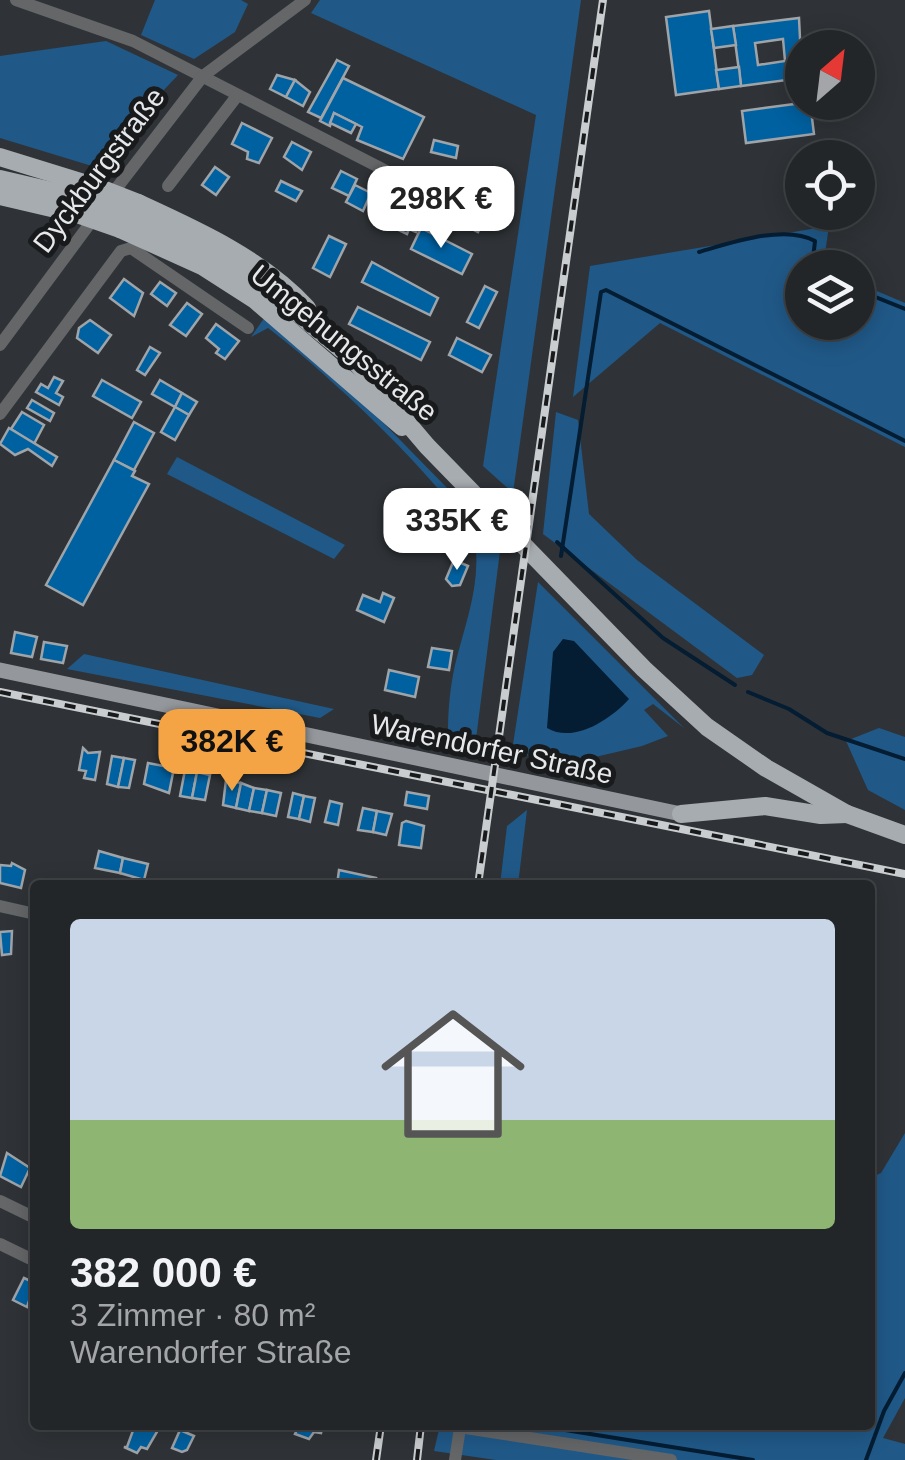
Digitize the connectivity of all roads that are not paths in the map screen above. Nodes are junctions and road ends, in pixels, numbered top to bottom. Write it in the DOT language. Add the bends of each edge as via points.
graph roads {
  1 [pos="16,0"];
  2 [pos="305,0"];
  3 [pos="203,76"];
  4 [pos="237,96"];
  5 [pos="0,157"];
  6 [pos="0,165"];
  7 [pos="41,170"];
  8 [pos="0,179"];
  9 [pos="168,186"];
  10 [pos="396,194"];
  11 [pos="0,196"];
  12 [pos="86,200"];
  13 [pos="129,215"];
  14 [pos="248,328"];
  15 [pos="0,345"];
  16 [pos="0,414"];
  17 [pos="426,446"];
  18 [pos="0,670"];
  19 [pos="682,814"];
  20 [pos="847,814"];
  21 [pos="905,835"];
  22 [pos="0,906"];
  23 [pos="30,913"];
  24 [pos="0,1202"];
  25 [pos="30,1216"];
  26 [pos="0,1244"];
  27 [pos="30,1258"];
  28 [pos="453,1430"];
  29 [pos="479,1430"];
  30 [pos="455,1460"];
  31 [pos="671,1460"];
  1 -- 3 [label="street" via="133,41"];
  2 -- 3 [label="street, Dyckburgstraße"];
  3 -- 4 [label="street, Dyckburgstraße"];
  3 -- 15 [label="street, Dyckburgstraße"];
  4 -- 9 [label="street"];
  4 -- 10 [label="street, Dyckburgstraße" via="402,179"];
  5 -- 7 [label="highway"];
  6 -- 7 [label="highway"];
  7 -- 12 [label="highway"];
  8 -- 12 [label="highway"];
  11 -- 12 [label="highway"];
  12 -- 13 [label="highway, bridge"];
  12 -- 13 [label="highway, bridge"];
  13 -- 17 [label="highway, Umgehungsstraße" via="255,300"];
  13 -- 17 [label="highway, Umgehungsstraße" via="242,256 290,289"];
  14 -- 16 [label="street" via="131,248 122,251"];
  17 -- 20 [label="highway, Umgehungsstraße" via="707,727"];
  18 -- 19 [label="main road, Warendorfer Straße"];
  19 -- 20 [label="highway" via="765,806"];
  20 -- 21 [label="highway"];
  22 -- 23 [label="street"];
  24 -- 25 [label="street"];
  26 -- 27 [label="street"];
  28 -- 30 [label="street"];
  29 -- 31 [label="street"];
}
